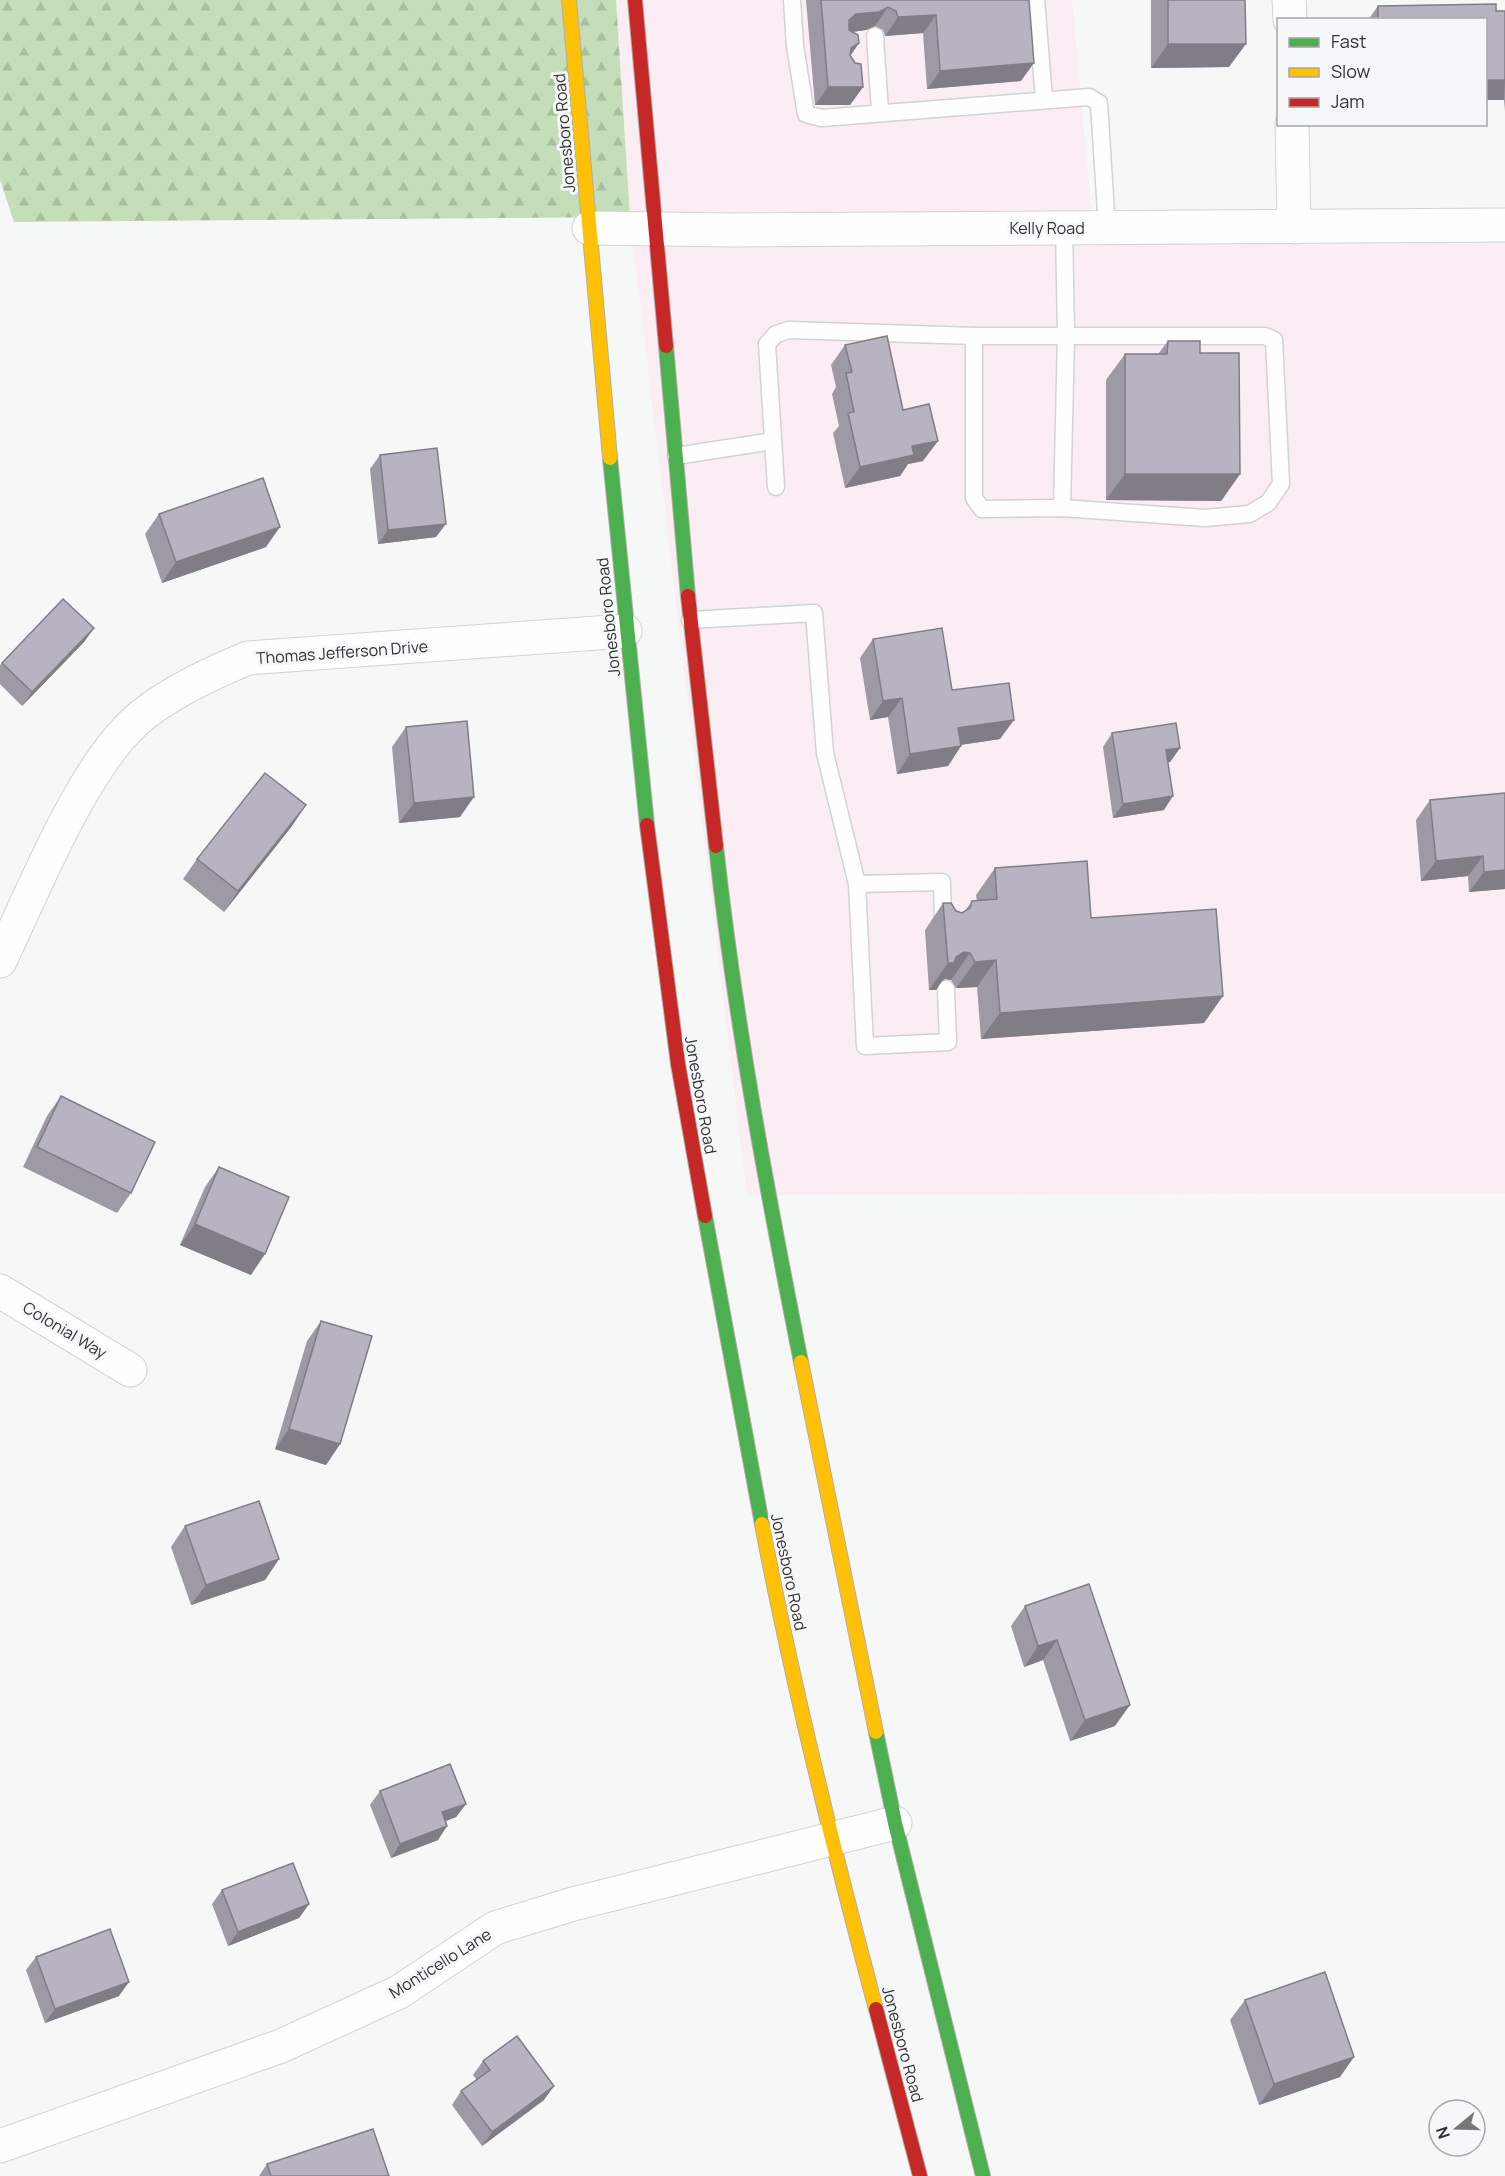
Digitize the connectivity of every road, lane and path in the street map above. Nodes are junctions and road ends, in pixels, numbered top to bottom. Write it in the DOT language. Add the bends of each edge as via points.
graph roads {
  1 [pos="569,0"];
  2 [pos="635,0"];
  3 [pos="795,0"];
  4 [pos="1036,0"];
  5 [pos="1289,0"];
  6 [pos="1290,18"];
  7 [pos="855,42"];
  8 [pos="877,70"];
  9 [pos="857,72"];
  10 [pos="1044,99"];
  11 [pos="880,112"];
  12 [pos="1292,126"];
  13 [pos="1505,225"];
  14 [pos="1064,227"];
  15 [pos="1294,227"];
  16 [pos="589,228"];
  17 [pos="1107,228"];
  18 [pos="655,229"];
  19 [pos="974,336"];
  20 [pos="1066,336"];
  21 [pos="773,441"];
  22 [pos="676,456"];
  23 [pos="776,488"];
  24 [pos="1062,508"];
  25 [pos="690,620"];
  26 [pos="625,631"];
  27 [pos="857,884"];
  28 [pos="943,929"];
  29 [pos="0,960"];
  30 [pos="946,989"];
  31 [pos="0,1291"];
  32 [pos="130,1370"];
  33 [pos="895,1823"];
  34 [pos="831,1840"];
  35 [pos="0,2146"];
  36 [pos="920,2176"];
  37 [pos="983,2176"];
  1 -- 16 [label="main road, Jonesboro Road"];
  2 -- 18 [label="main road"];
  3 -- 11 [label="lane" via="806,76 806,114 822,118"];
  4 -- 10 [label="lane"];
  5 -- 6 [label="street"];
  7 -- 8 [label="lane" via="875,38"];
  8 -- 9 [label="lane"];
  8 -- 11 [label="lane"];
  10 -- 11 [label="lane"];
  10 -- 17 [label="lane" via="1089,97 1099,103"];
  12 -- 15 [label="street"];
  13 -- 15 [label="street, Kelly Road"];
  14 -- 17 [label="street, Kelly Road"];
  14 -- 18 [label="street, Kelly Road"];
  14 -- 20 [label="lane"];
  15 -- 17 [label="street, Kelly Road"];
  16 -- 18 [label="street, Kelly Road"];
  16 -- 26 [label="main road, Jonesboro Road"];
  18 -- 22 [label="main road"];
  19 -- 20 [label="lane"];
  19 -- 21 [label="lane" via="789,330 776,334 767,344"];
  19 -- 24 [label="lane" via="974,498 982,509"];
  20 -- 24 [label="lane"];
  20 -- 24 [label="lane" via="1266,336 1274,340 1281,484 1268,503 1249,514 1205,518"];
  21 -- 22 [label="lane"];
  21 -- 23 [label="lane"];
  22 -- 25 [label="main road"];
  25 -- 27 [label="lane" via="814,613 825,753"];
  25 -- 33 [label="main road" via="730,972 765,1179"];
  26 -- 29 [label="street, Thomas Jefferson Drive" via="248,658 205,676 143,715 111,749 74,809"];
  26 -- 34 [label="main road, Jonesboro Road" via="678,1064 779,1612"];
  27 -- 28 [label="lane" via="942,882"];
  27 -- 30 [label="lane" via="865,1046 948,1042"];
  31 -- 32 [label="street, Colonial Way"];
  33 -- 34 [label="street, Monticello Lane"];
  33 -- 37 [label="main road"];
  34 -- 35 [label="street, Monticello Lane" via="573,1904 495,1928 399,1992 280,2046"];
  34 -- 36 [label="main road, Jonesboro Road"];
}
